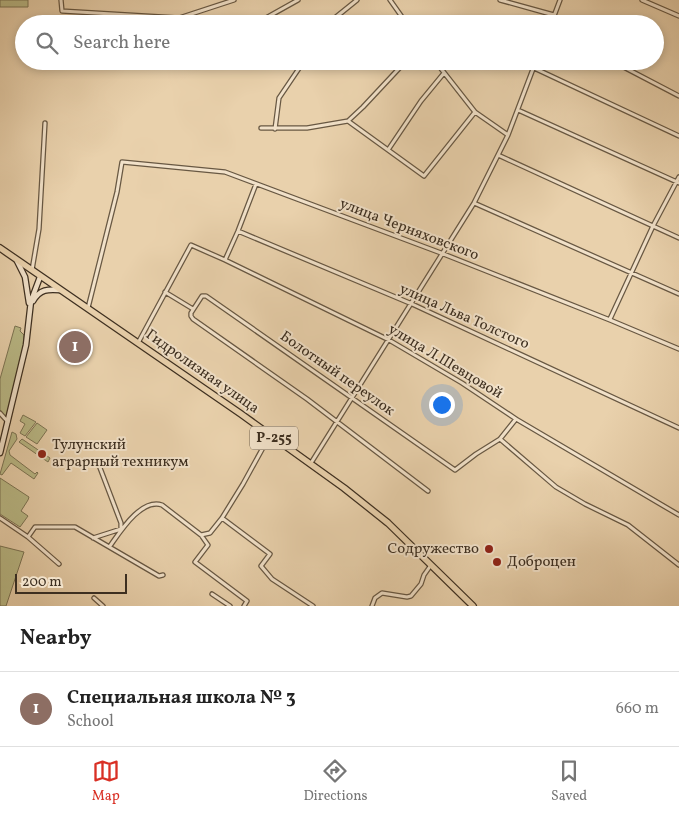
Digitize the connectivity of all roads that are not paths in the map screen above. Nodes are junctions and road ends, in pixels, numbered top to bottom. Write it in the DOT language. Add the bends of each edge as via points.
graph roads {
  1 [pos="61,0"];
  2 [pos="234,0"];
  3 [pos="298,0"];
  4 [pos="357,0"];
  5 [pos="390,0"];
  6 [pos="500,0"];
  7 [pos="560,0"];
  8 [pos="642,0"];
  9 [pos="129,15"];
  10 [pos="189,15"];
  11 [pos="271,15"];
  12 [pos="338,15"];
  13 [pos="401,15"];
  14 [pos="554,15"];
  15 [pos="679,16"];
  16 [pos="298,70"];
  17 [pos="398,70"];
  18 [pos="442,70"];
  19 [pos="533,70"];
  20 [pos="538,70"];
  21 [pos="629,70"];
  22 [pos="444,73"];
  23 [pos="679,96"];
  24 [pos="518,110"];
  25 [pos="475,112"];
  26 [pos="348,121"];
  27 [pos="45,123"];
  28 [pos="261,128"];
  29 [pos="275,129"];
  30 [pos="508,135"];
  31 [pos="679,136"];
  32 [pos="388,150"];
  33 [pos="498,155"];
  34 [pos="679,178"];
  35 [pos="678,183"];
  36 [pos="256,184"];
  37 [pos="474,203"];
  38 [pos="653,226"];
  39 [pos="238,231"];
  40 [pos="679,238"];
  41 [pos="0,248"];
  42 [pos="441,253"];
  43 [pos="17,260"];
  44 [pos="225,260"];
  45 [pos="32,270"];
  46 [pos="631,273"];
  47 [pos="40,277"];
  48 [pos="60,290"];
  49 [pos="165,292"];
  50 [pos="679,294"];
  51 [pos="412,304"];
  52 [pos="30,306"];
  53 [pos="88,309"];
  54 [pos="193,310"];
  55 [pos="30,316"];
  56 [pos="610,319"];
  57 [pos="389,340"];
  58 [pos="138,343"];
  59 [pos="679,349"];
  60 [pos="353,398"];
  61 [pos="0,413"];
  62 [pos="516,418"];
  63 [pos="8,422"];
  64 [pos="338,422"];
  65 [pos="679,428"];
  66 [pos="270,435"];
  67 [pos="500,439"];
  68 [pos="0,453"];
  69 [pos="97,460"];
  70 [pos="310,464"];
  71 [pos="428,491"];
  72 [pos="679,515"];
  73 [pos="0,518"];
  74 [pos="222,518"];
  75 [pos="121,529"];
  76 [pos="201,535"];
  77 [pos="28,537"];
  78 [pos="93,538"];
  79 [pos="110,546"];
  80 [pos="59,564"];
  81 [pos="431,565"];
  82 [pos="679,565"];
  83 [pos="163,575"];
  84 [pos="212,594"];
  85 [pos="94,598"];
  86 [pos="103,606"];
  87 [pos="230,606"];
  88 [pos="244,606"];
  89 [pos="313,606"];
  90 [pos="372,606"];
  91 [pos="473,606"];
  1 -- 9 [label="street" via="62,11"];
  2 -- 10 [label="street"];
  3 -- 11 [label="street"];
  4 -- 12 [label="street"];
  5 -- 13 [label="street"];
  6 -- 14 [label="street"];
  7 -- 14 [label="street"];
  8 -- 15 [label="street"];
  16 -- 29 [label="street" via="279,98"];
  17 -- 26 [label="street"];
  18 -- 22 [label="street"];
  19 -- 24 [label="street"];
  20 -- 31 [label="street"];
  21 -- 23 [label="street"];
  22 -- 25 [label="street"];
  22 -- 32 [label="street"];
  24 -- 30 [label="street"];
  24 -- 35 [label="street"];
  25 -- 30 [label="street"];
  25 -- 32 [label="street" via="424,176"];
  26 -- 29 [label="street"];
  26 -- 32 [label="street"];
  27 -- 45 [label="street" via="39,229"];
  28 -- 29 [label="street"];
  30 -- 33 [label="street"];
  33 -- 37 [label="street"];
  33 -- 38 [label="street"];
  34 -- 35 [label="street"];
  35 -- 38 [label="street"];
  36 -- 39 [label="street"];
  36 -- 42 [label="street, улица Черняховского"];
  36 -- 53 [label="street, улица Черняховского" via="225,172 122,162"];
  37 -- 42 [label="street"];
  37 -- 46 [label="street"];
  38 -- 40 [label="street"];
  38 -- 46 [label="street"];
  39 -- 44 [label="street"];
  39 -- 51 [label="street, улица Льва Толстого"];
  41 -- 43 [label="highway, Гидролизная улица / Р-255"];
  42 -- 51 [label="street"];
  42 -- 56 [label="street, улица Черняховского"];
  43 -- 45 [label="highway, Гидролизная улица / Р-255"];
  43 -- 55 [label="street" via="27,284"];
  44 -- 49 [label="street, улица Л.Шевцовой" via="190,245"];
  44 -- 57 [label="street, улица Л.Шевцовой"];
  45 -- 47 [label="highway, Гидролизная улица / Р-255"];
  46 -- 50 [label="street"];
  46 -- 56 [label="street"];
  47 -- 48 [label="highway, Гидролизная улица / Р-255"];
  47 -- 52 [label="street"];
  48 -- 52 [label="street" via="40,292"];
  48 -- 53 [label="highway, Гидролизная улица / Р-255"];
  49 -- 54 [label="street"];
  49 -- 58 [label="street"];
  51 -- 57 [label="street"];
  51 -- 65 [label="street, улица Льва Толстого"];
  52 -- 55 [label="street"];
  53 -- 58 [label="highway, Гидролизная улица / Р-255"];
  54 -- 60 [label="street, Болотный переулок" via="202,296 206,296"];
  54 -- 64 [label="street" via="193,319"];
  55 -- 63 [label="street"];
  56 -- 59 [label="street, улица Черняховского"];
  57 -- 60 [label="street"];
  57 -- 62 [label="street, улица Л.Шевцовой"];
  58 -- 66 [label="highway, Гидролизная улица / Р-255"];
  60 -- 64 [label="street"];
  60 -- 67 [label="street, Болотный переулок" via="455,470"];
  61 -- 63 [label="street"];
  62 -- 67 [label="street"];
  62 -- 72 [label="street, улица Л.Шевцовой"];
  63 -- 68 [label="street"];
  64 -- 70 [label="street"];
  64 -- 71 [label="street"];
  66 -- 70 [label="highway, Гидролизная улица / Р-255"];
  66 -- 74 [label="street"];
  67 -- 82 [label="street" via="556,487 628,525"];
  69 -- 75 [label="street"];
  70 -- 81 [label="highway, Гидролизная улица / Р-255" via="383,518"];
  73 -- 77 [label="street"];
  74 -- 76 [label="street" via="210,533"];
  74 -- 89 [label="street" via="270,554 261,566 272,579"];
  75 -- 76 [label="street" via="144,509 157,504"];
  75 -- 78 [label="street"];
  75 -- 79 [label="street"];
  76 -- 88 [label="street" via="208,545 195,562 247,601"];
  77 -- 78 [label="street" via="35,527 72,527"];
  77 -- 80 [label="street"];
  78 -- 79 [label="street"];
  79 -- 83 [label="street" via="159,576"];
  81 -- 90 [label="street" via="412,596 382,593"];
  81 -- 91 [label="highway, Гидролизная улица / Р-255"];
  84 -- 87 [label="street"];
  85 -- 86 [label="street"];
}
